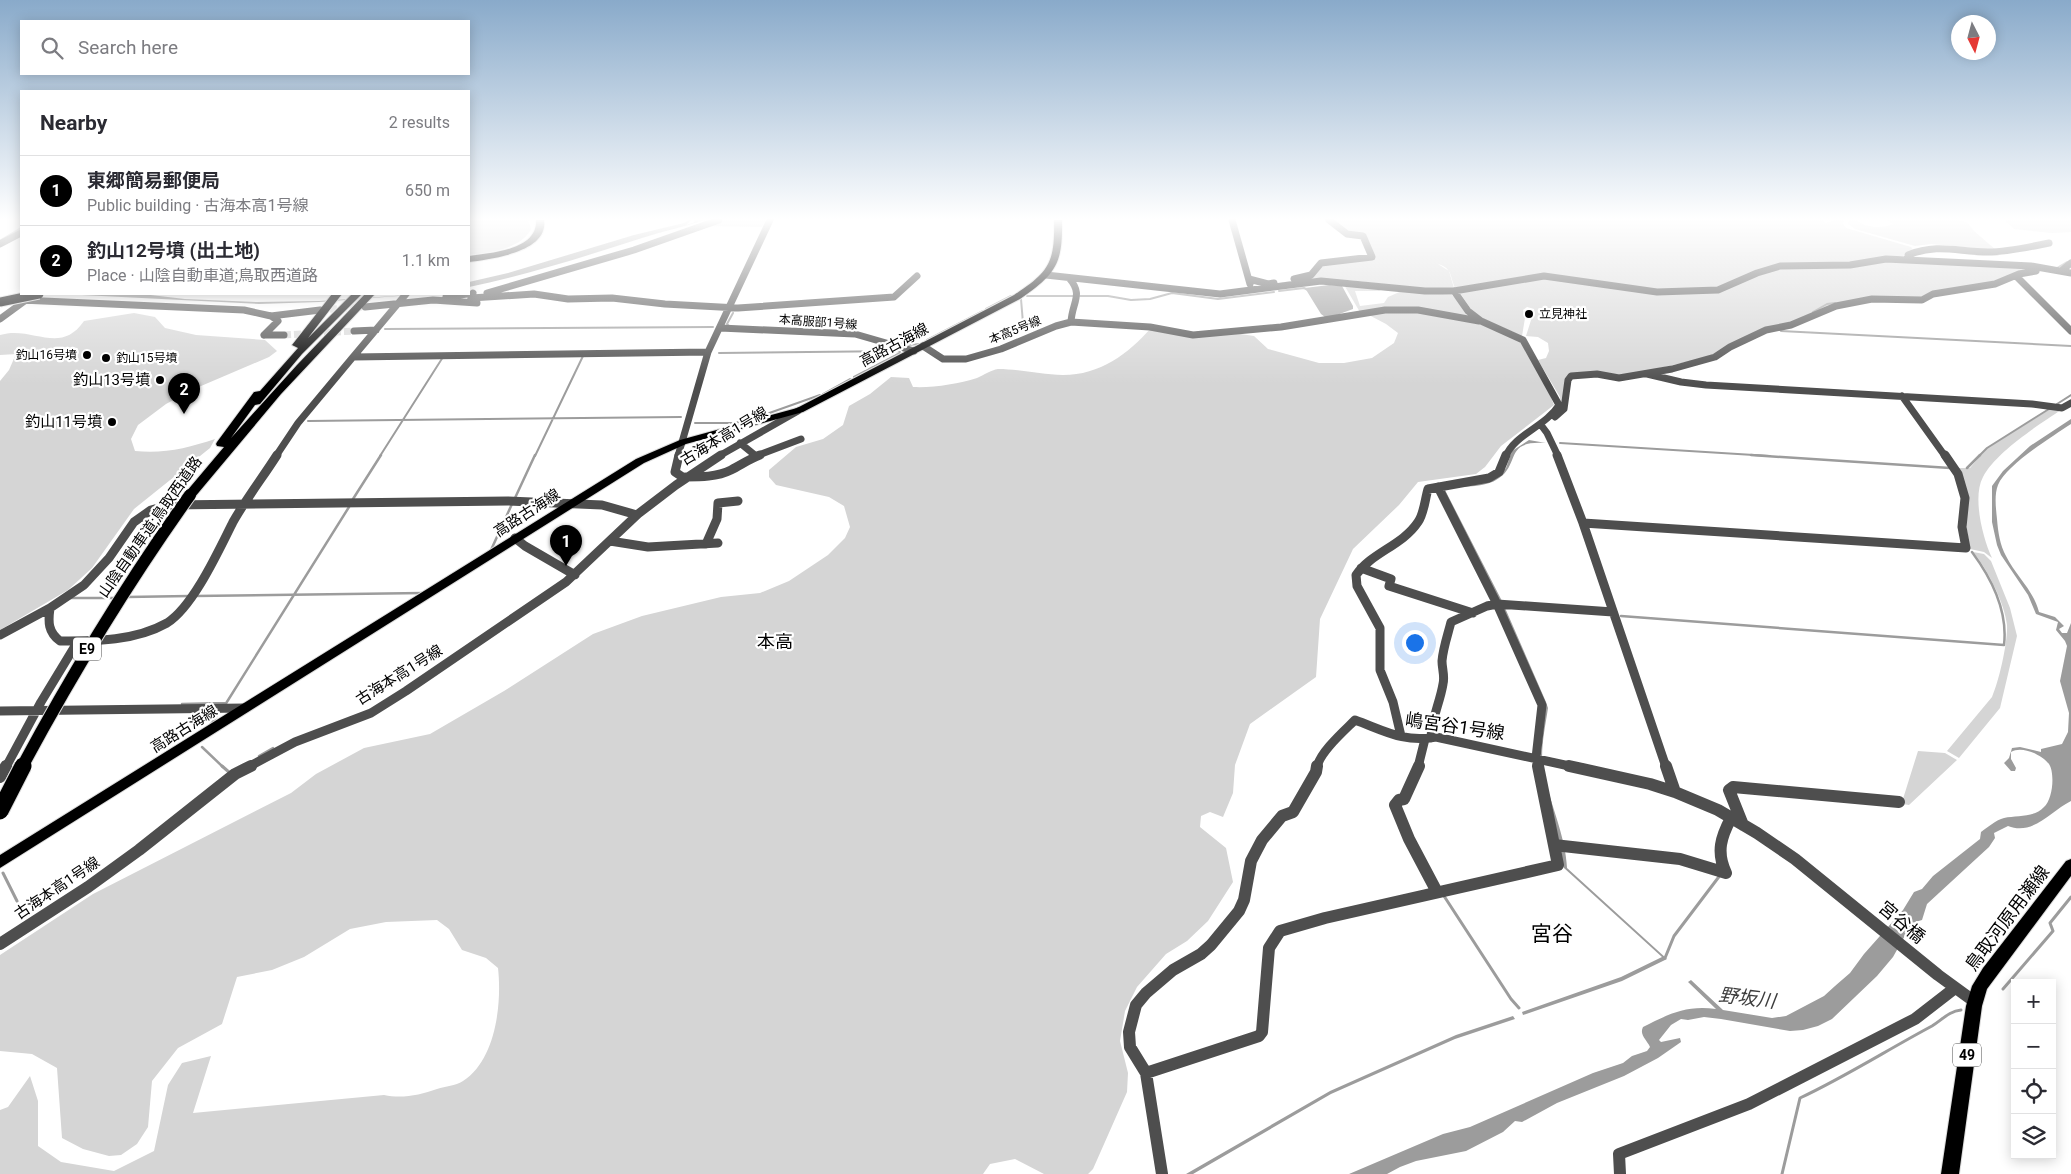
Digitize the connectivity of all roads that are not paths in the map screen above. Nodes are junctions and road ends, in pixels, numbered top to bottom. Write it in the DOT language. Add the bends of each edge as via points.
graph roads {
  1 [pos="555,275"];
  2 [pos="744,275"];
  3 [pos="1046,275"];
  4 [pos="1248,275"];
  5 [pos="1311,275"];
  6 [pos="1754,275"];
  7 [pos="917,276"];
  8 [pos="2016,276"];
  9 [pos="1069,278"];
  10 [pos="1249,280"];
  11 [pos="1252,291"];
  12 [pos="1454,291"];
  13 [pos="470,294"];
  14 [pos="33,295"];
  15 [pos="336,295"];
  16 [pos="356,295"];
  17 [pos="369,295"];
  18 [pos="405,295"];
  19 [pos="464,295"];
  20 [pos="28,297"];
  21 [pos="433,300"];
  22 [pos="0,301"];
  23 [pos="399,304"];
  24 [pos="362,307"];
  25 [pos="323,309"];
  26 [pos="727,310"];
  27 [pos="271,316"];
  28 [pos="0,319"];
  29 [pos="1481,321"];
  30 [pos="1071,322"];
  31 [pos="720,328"];
  32 [pos="376,330"];
  33 [pos="354,331"];
  34 [pos="2071,331"];
  35 [pos="284,335"];
  36 [pos="918,348"];
  37 [pos="708,352"];
  38 [pos="353,357"];
  39 [pos="1644,374"];
  40 [pos="1902,396"];
  41 [pos="2071,404"];
  42 [pos="800,410"];
  43 [pos="1547,418"];
  44 [pos="1541,425"];
  45 [pos="801,439"];
  46 [pos="683,442"];
  47 [pos="740,443"];
  48 [pos="756,456"];
  49 [pos="206,467"];
  50 [pos="685,477"];
  51 [pos="1438,487"];
  52 [pos="187,495"];
  53 [pos="738,501"];
  54 [pos="245,504"];
  55 [pos="569,504"];
  56 [pos="637,515"];
  57 [pos="1583,523"];
  58 [pos="515,538"];
  59 [pos="610,541"];
  60 [pos="718,543"];
  61 [pos="706,544"];
  62 [pos="1361,568"];
  63 [pos="574,575"];
  64 [pos="1497,604"];
  65 [pos="50,608"];
  66 [pos="1613,612"];
  67 [pos="1473,613"];
  68 [pos="0,634"];
  69 [pos="78,641"];
  70 [pos="245,708"];
  71 [pos="36,710"];
  72 [pos="0,711"];
  73 [pos="1401,736"];
  74 [pos="1428,738"];
  75 [pos="1536,758"];
  76 [pos="0,777"];
  77 [pos="1675,792"];
  78 [pos="0,795"];
  79 [pos="1900,802"];
  80 [pos="0,811"];
  81 [pos="1731,818"];
  82 [pos="1743,825"];
  83 [pos="1554,845"];
  84 [pos="0,862"];
  85 [pos="2071,865"];
  86 [pos="1437,892"];
  87 [pos="0,944"];
  88 [pos="1944,980"];
  89 [pos="1955,988"];
  90 [pos="1975,1002"];
  91 [pos="1146,1073"];
  92 [pos="1162,1174"];
  93 [pos="1620,1174"];
  94 [pos="1950,1174"];
  1 -- 13 [label="street" via="526,284"];
  2 -- 26 [label="street"];
  3 -- 9 [label="street"];
  3 -- 36 [label="main road, 高路古海線" via="1017,298"];
  4 -- 10 [label="street"];
  5 -- 10 [label="street" via="1268,284"];
  6 -- 12 [label="street" via="1718,290 1699,292 1657,292 1544,276"];
  7 -- 26 [label="street" via="894,297"];
  8 -- 34 [label="street"];
  8 -- 39 [label="street" via="1995,284 1933,294 1922,300 1872,299 1836,306 1791,325 1766,330 1715,357"];
  9 -- 11 [label="street" via="1212,294"];
  9 -- 30 [label="street" via="1078,290"];
  10 -- 11 [label="street"];
  11 -- 12 [label="street" via="1321,281"];
  12 -- 29 [label="street" via="1468,311"];
  13 -- 26 [label="street" via="471,298 534,294 612,298"];
  14 -- 22 [label="highway, bridge"];
  15 -- 25 [label="highway"];
  16 -- 49 [label="highway, 山陰自動車道;鳥取西道路 / E9" via="257,400"];
  17 -- 24 [label="highway, 山陰自動車道;鳥取西道路 / E9"];
  18 -- 23 [label="street"];
  19 -- 21 [label="street"];
  20 -- 22 [label="highway, bridge"];
  20 -- 27 [label="street" via="244,310"];
  20 -- 28 [label="street"];
  21 -- 23 [label="street"];
  21 -- 26 [label="street" via="476,303 540,299"];
  23 -- 24 [label="street"];
  23 -- 32 [label="street"];
  24 -- 52 [label="highway, 山陰自動車道;鳥取西道路 / E9" via="313,352"];
  25 -- 27 [label="street"];
  25 -- 49 [label="highway"];
  26 -- 31 [label="street"];
  27 -- 35 [label="street" via="278,321 264,336"];
  29 -- 30 [label="street" via="1418,310 1385,310 1281,327 1193,335 1150,327"];
  29 -- 43 [label="street" via="1523,340 1558,401 1557,410"];
  30 -- 36 [label="street, 本高5号線" via="1056,324 995,351 956,359 942,359"];
  31 -- 36 [label="street, 本高服部1号線" via="855,334"];
  31 -- 37 [label="street"];
  32 -- 33 [label="street"];
  32 -- 38 [label="street"];
  36 -- 42 [label="main road, 高路古海線"];
  37 -- 38 [label="street"];
  37 -- 46 [label="street"];
  38 -- 54 [label="street" via="298,423"];
  39 -- 40 [label="street" via="1694,384"];
  39 -- 43 [label="street" via="1619,378 1596,374 1571,376 1564,409"];
  40 -- 41 [label="street" via="2058,408"];
  40 -- 57 [label="street" via="1958,474 1965,498 1962,527 1966,548"];
  42 -- 46 [label="main road, 高路古海線"];
  42 -- 47 [label="street, 古海本高1号線"];
  43 -- 44 [label="street"];
  44 -- 51 [label="street" via="1508,450 1502,468 1491,478"];
  44 -- 57 [label="street" via="1562,466"];
  45 -- 48 [label="street"];
  46 -- 50 [label="street" via="675,472"];
  46 -- 55 [label="main road, 高路古海線" via="640,460"];
  47 -- 48 [label="street"];
  47 -- 50 [label="street, 古海本高1号線"];
  48 -- 50 [label="street" via="719,474"];
  49 -- 52 [label="highway, 山陰自動車道;鳥取西道路 / E9"];
  50 -- 56 [label="street, 古海本高1号線"];
  51 -- 62 [label="street" via="1426,492 1419,521 1405,537"];
  51 -- 64 [label="street"];
  52 -- 78 [label="highway, 山陰自動車道;鳥取西道路 / E9" via="128,574 64,675"];
  52 -- 80 [label="highway, 山陰自動車道;鳥取西道路 / E9, bridge" via="72,674"];
  53 -- 61 [label="street" via="718,503 717,519"];
  54 -- 55 [label="street" via="508,501"];
  54 -- 65 [label="street" via="170,505 151,510 134,522 109,558 84,584"];
  54 -- 69 [label="street" via="182,612 174,619 150,632 128,638"];
  55 -- 56 [label="street" via="602,505"];
  55 -- 58 [label="main road, 高路古海線"];
  56 -- 59 [label="street, 古海本高1号線"];
  57 -- 66 [label="street"];
  58 -- 63 [label="street"];
  58 -- 70 [label="main road, 高路古海線"];
  59 -- 61 [label="street" via="648,547"];
  59 -- 63 [label="street, 古海本高1号線"];
  60 -- 61 [label="street"];
  62 -- 67 [label="street" via="1390,579 1389,586"];
  62 -- 73 [label="street" via="1356,575 1357,586 1380,628 1380,670 1393,702"];
  63 -- 87 [label="street, 古海本高1号線" via="392,700 352,721 295,742 235,774 88,887"];
  64 -- 66 [label="street"];
  64 -- 67 [label="street"];
  64 -- 75 [label="street" via="1542,705"];
  65 -- 68 [label="street"];
  65 -- 69 [label="street" via="48,629 54,638"];
  66 -- 77 [label="street"];
  67 -- 74 [label="street" via="1451,622 1442,660 1444,681 1440,702"];
  69 -- 71 [label="street"];
  70 -- 71 [label="street"];
  70 -- 84 [label="main road, 高路古海線"];
  71 -- 72 [label="street"];
  71 -- 76 [label="street"];
  73 -- 74 [label="street, 嶋宮谷1号線"];
  73 -- 91 [label="street, 嶋宮谷1号線" via="1355,720 1318,762 1316,772 1293,812 1282,816 1256,850 1239,911 1201,954 1173,970 1136,1005 1129,1032 1130,1047"];
  74 -- 75 [label="street, 嶋宮谷1号線" via="1469,743"];
  74 -- 86 [label="street" via="1412,784 1404,799 1395,805"];
  75 -- 77 [label="street, 嶋宮谷1号線"];
  75 -- 83 [label="street"];
  77 -- 81 [label="street, 嶋宮谷1号線"];
  79 -- 82 [label="street" via="1733,787 1729,790"];
  81 -- 82 [label="street, 嶋宮谷1号線"];
  81 -- 83 [label="street" via="1720,841 1726,873 1680,859"];
  82 -- 88 [label="street, 宮谷橋" via="1838,891"];
  83 -- 86 [label="street" via="1558,865"];
  85 -- 90 [label="main road, 鳥取河原用瀬線 / 49" via="1988,973"];
  86 -- 91 [label="street" via="1280,930 1269,948 1262,1032 1259,1036"];
  88 -- 89 [label="street"];
  89 -- 90 [label="street"];
  89 -- 93 [label="street" via="1915,1019 1749,1104 1619,1154"];
  90 -- 94 [label="main road, 鳥取河原用瀬線 / 49"];
  91 -- 92 [label="street, 嶋宮谷1号線"];
}
